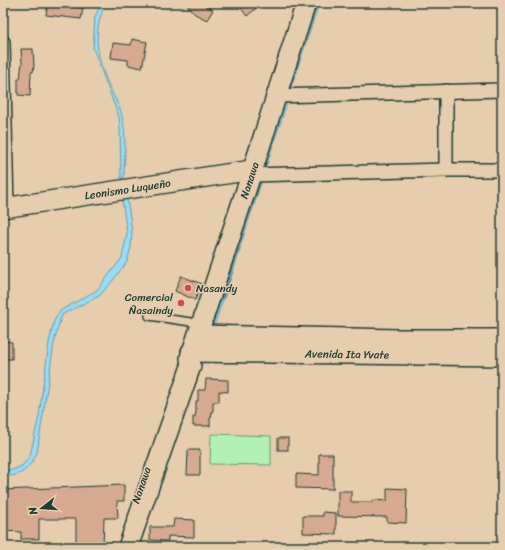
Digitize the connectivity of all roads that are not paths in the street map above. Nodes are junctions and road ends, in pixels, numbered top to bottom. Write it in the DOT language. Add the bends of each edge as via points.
graph roads {
  1 [pos="306,3"];
  2 [pos="3,42"];
  3 [pos="502,90"];
  4 [pos="446,91"];
  5 [pos="276,96"];
  6 [pos="446,170"];
  7 [pos="502,170"];
  8 [pos="252,172"];
  9 [pos="5,207"];
  10 [pos="149,316"];
  11 [pos="199,330"];
  12 [pos="502,339"];
  13 [pos="399,347"];
  14 [pos="191,355"];
  15 [pos="502,356"];
  16 [pos="119,547"];
  17 [pos="128,547"];
  1 -- 5 [label="street, Nanawa"];
  2 -- 9 [label="street"];
  3 -- 4 [label="street"];
  4 -- 5 [label="street"];
  4 -- 6 [label="street"];
  5 -- 8 [label="street, Nanawa"];
  6 -- 7 [label="street"];
  6 -- 8 [label="street"];
  8 -- 9 [label="street, Leonismo Luqueño"];
  8 -- 11 [label="street, Nanawa"];
  10 -- 11 [label="lane" via="191,322"];
  11 -- 13 [label="street, Avenida Ita Yvate"];
  11 -- 14 [label="street, Nanawa"];
  12 -- 13 [label="street, Avenida Ita Yvate"];
  13 -- 14 [label="street, Avenida Ita Yvate"];
  13 -- 15 [label="street, Avenida Ita Yvate"];
  14 -- 16 [label="street, Nanawa" via="183,364"];
  14 -- 17 [label="street, Nanawa" via="191,366"];
}
